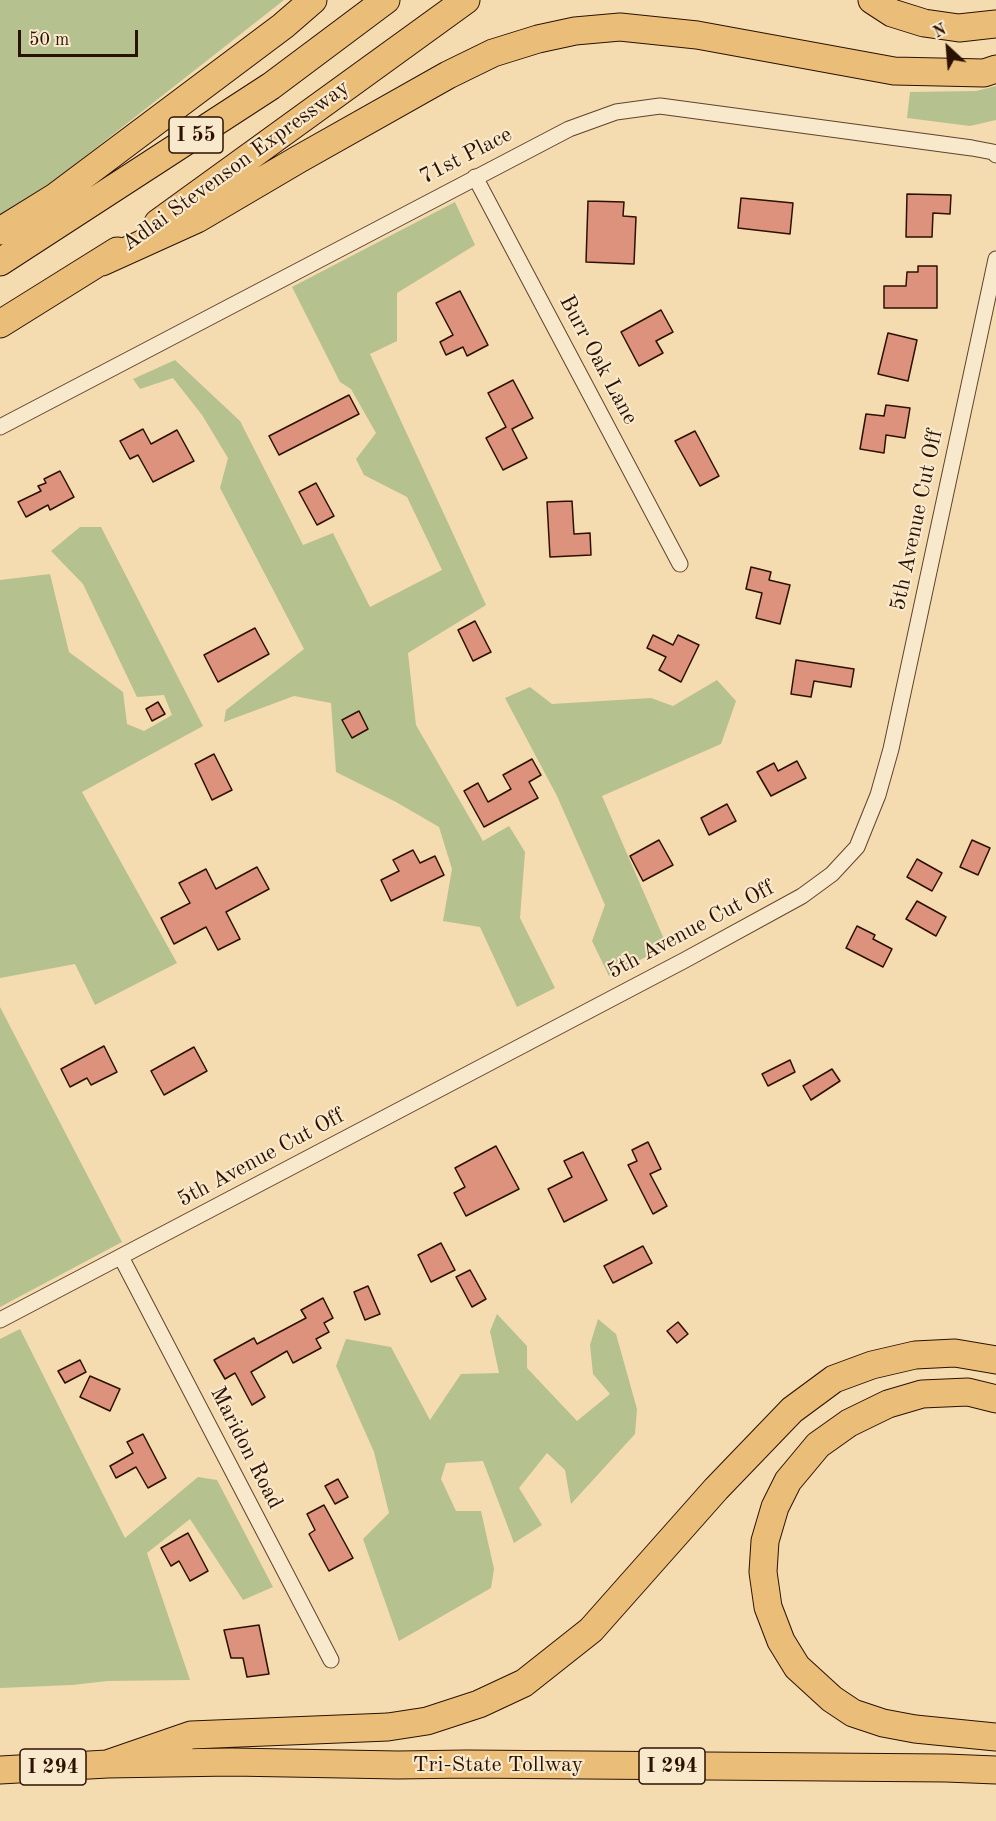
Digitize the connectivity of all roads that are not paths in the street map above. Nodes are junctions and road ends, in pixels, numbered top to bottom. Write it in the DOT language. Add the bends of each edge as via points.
graph roads {
  1 [pos="315,0"];
  2 [pos="386,0"];
  3 [pos="466,0"];
  4 [pos="872,0"];
  5 [pos="996,24"];
  6 [pos="996,69"];
  7 [pos="996,155"];
  8 [pos="476,177"];
  9 [pos="0,231"];
  10 [pos="996,259"];
  11 [pos="0,262"];
  12 [pos="102,262"];
  13 [pos="0,324"];
  14 [pos="0,427"];
  15 [pos="680,564"];
  16 [pos="121,1257"];
  17 [pos="0,1320"];
  18 [pos="996,1360"];
  19 [pos="996,1399"];
  20 [pos="331,1660"];
  21 [pos="996,1737"];
  22 [pos="106,1764"];
  23 [pos="0,1770"];
  24 [pos="996,1770"];
  1 -- 9 [label="highway" via="55,197"];
  2 -- 11 [label="highway, Adlai Stevenson Expressway / I 55" via="270,86"];
  3 -- 12 [label="highway, Adlai Stevenson Expressway / I 55"];
  4 -- 5 [label="highway" via="892,13 924,23 958,28"];
  6 -- 12 [label="highway" via="894,71 697,35 620,27 575,31 493,53 197,219"];
  7 -- 8 [label="street, 71st Place" via="972,148 660,106 616,112 569,129"];
  8 -- 14 [label="street, 71st Place"];
  8 -- 15 [label="street, Burr Oak Lane"];
  10 -- 16 [label="street, 5th Avenue Cut Off" via="891,749 857,847 832,874 802,896"];
  12 -- 13 [label="highway, Adlai Stevenson Expressway / I 55"];
  16 -- 17 [label="street, 5th Avenue Cut Off"];
  16 -- 20 [label="street, Maridon Road"];
  18 -- 22 [label="highway" via="955,1353 915,1355 834,1379 792,1410 591,1630 524,1683 488,1700 426,1721 388,1727 191,1735"];
  19 -- 21 [label="highway" via="968,1392 922,1394 888,1404 849,1423 818,1445 788,1482 775,1507 765,1541 763,1572 768,1607 781,1641 797,1667 832,1699 853,1713 884,1723"];
  22 -- 23 [label="highway, Tri-State Tollway / I 294"];
  22 -- 24 [label="highway, Tri-State Tollway / I 294"];
}
